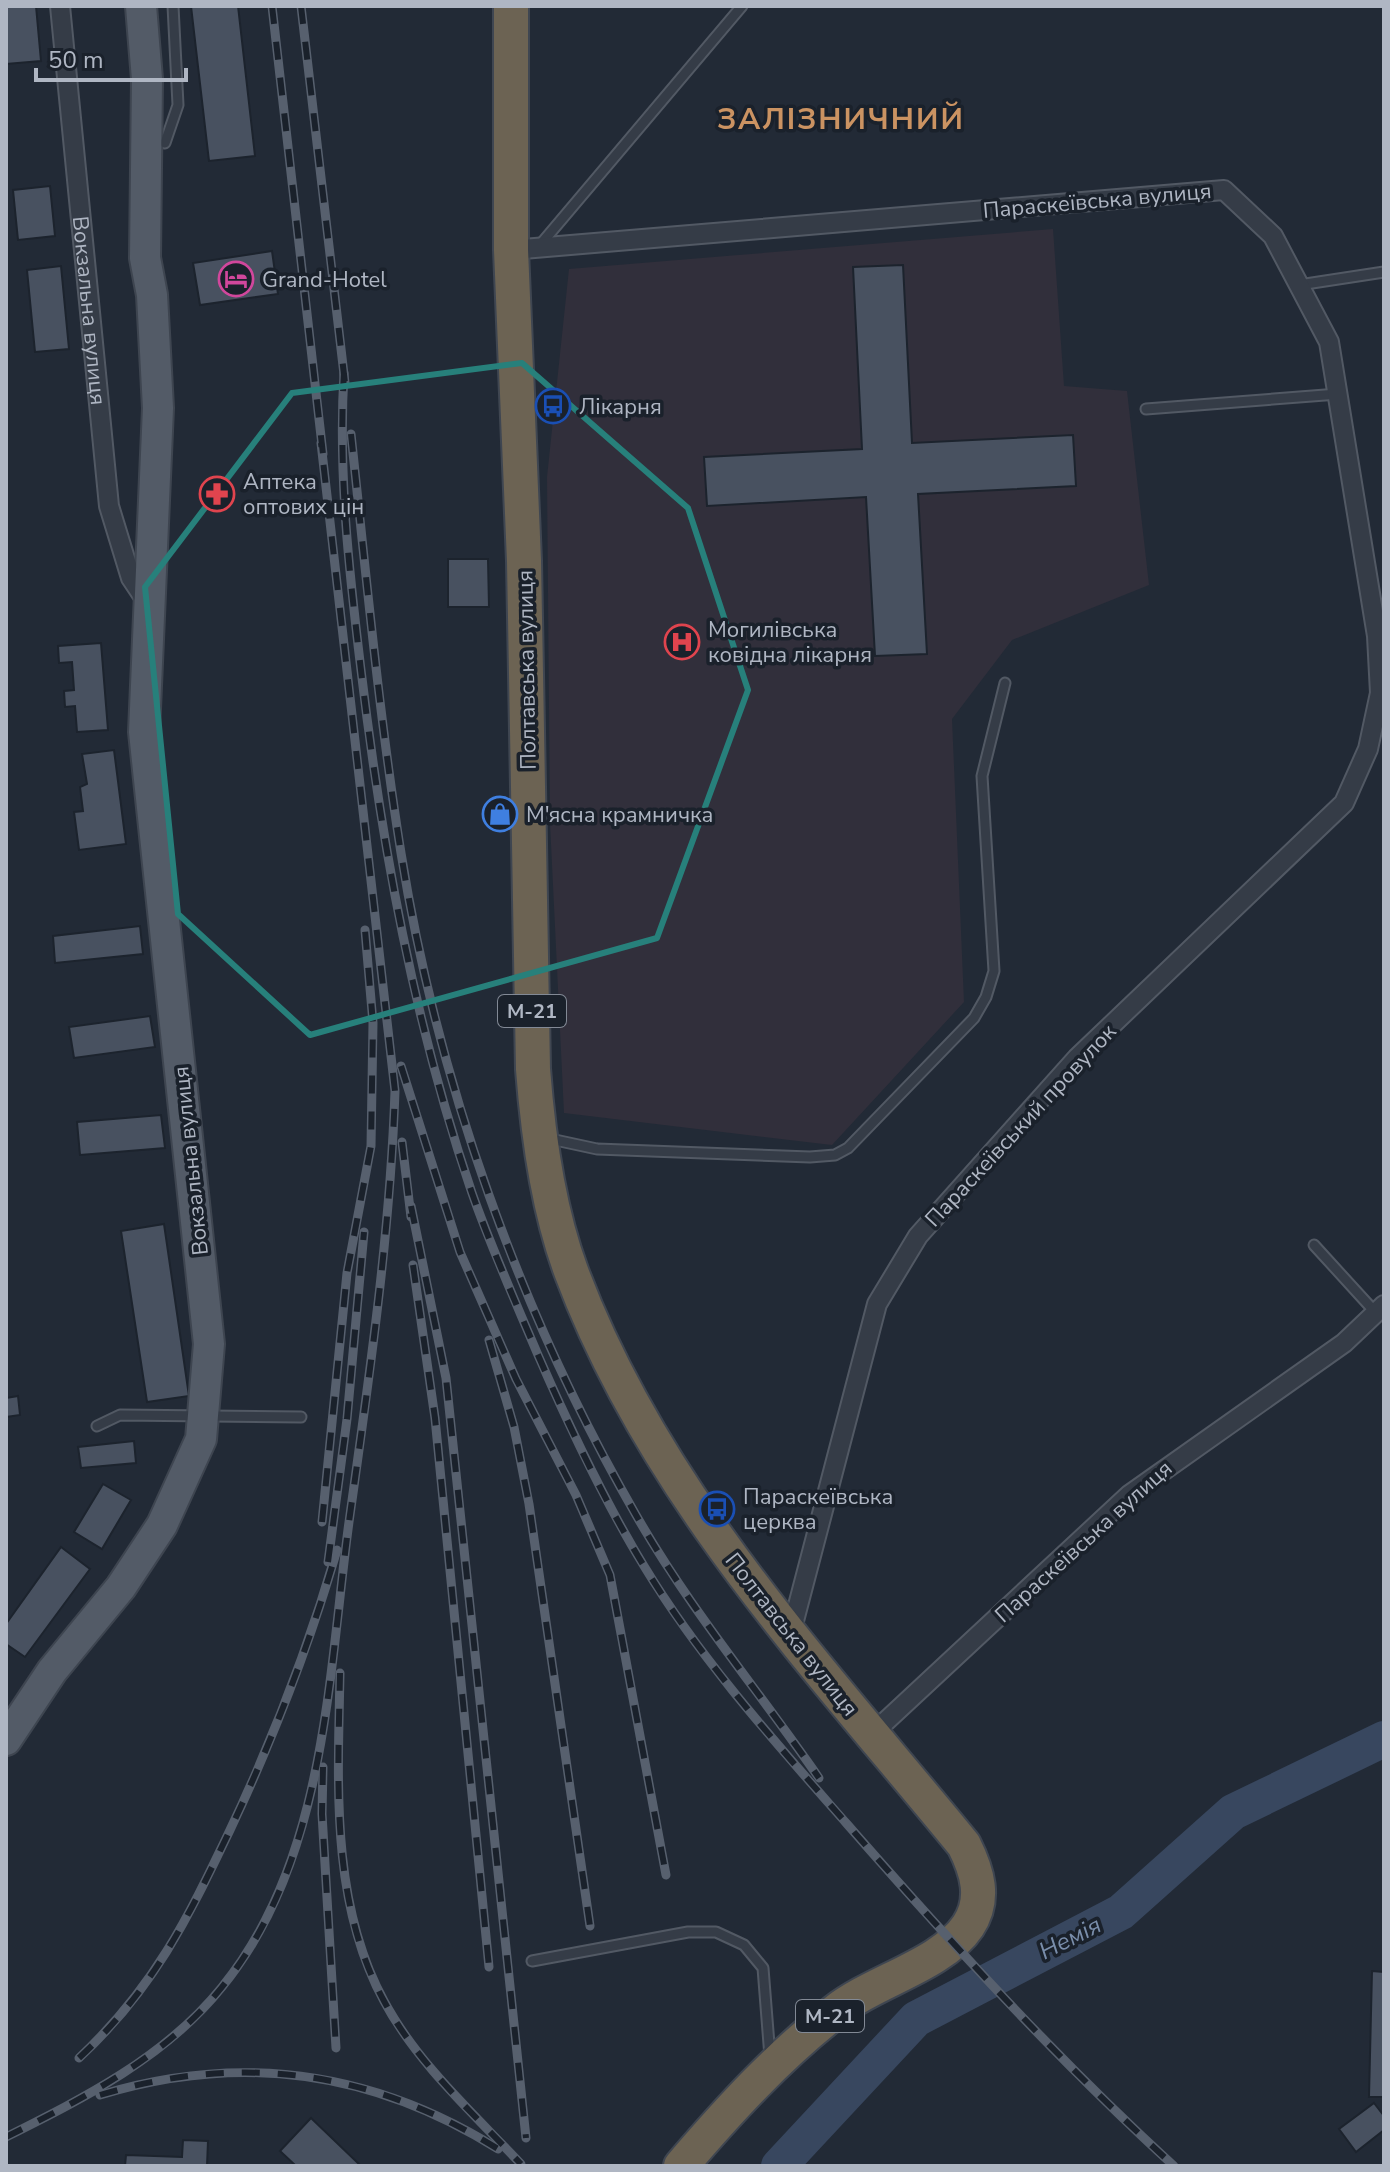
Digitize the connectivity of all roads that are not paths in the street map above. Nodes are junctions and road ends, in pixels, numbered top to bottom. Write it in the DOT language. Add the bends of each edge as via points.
graph roads {
  1 [pos="60,6"];
  2 [pos="141,6"];
  3 [pos="157,6"];
  4 [pos="173,6"];
  5 [pos="511,6"];
  6 [pos="742,6"];
  7 [pos="165,143"];
  8 [pos="525,249"];
  9 [pos="1384,272"];
  10 [pos="1299,285"];
  11 [pos="152,295"];
  12 [pos="1338,394"];
  13 [pos="1146,409"];
  14 [pos="151,608"];
  15 [pos="1005,683"];
  16 [pos="1383,700"];
  17 [pos="538,1136"];
  18 [pos="1314,1245"];
  19 [pos="1380,1309"];
  20 [pos="203,1417"];
  21 [pos="301,1417"];
  22 [pos="97,1426"];
  23 [pos="790,1636"];
  24 [pos="52,1671"];
  25 [pos="6,1707"];
  26 [pos="871,1735"];
  27 [pos="6,1740"];
  28 [pos="532,1961"];
  29 [pos="770,2068"];
  30 [pos="681,2166"];
  1 -- 14 [label="street, Вокзальна вулиця" via="109,506 131,578"];
  2 -- 11 [label="main road, Вокзальна вулиця" via="147,79 145,258"];
  3 -- 7 [label="main road, Вокзальна вулиця"];
  4 -- 7 [label="lane" via="178,105"];
  5 -- 8 [label="highway, Полтавська вулиця / М-21"];
  6 -- 8 [label="lane"];
  7 -- 11 [label="main road, Вокзальна вулиця" via="162,234"];
  8 -- 10 [label="street, Параскеївська вулиця" via="1224,190 1273,236"];
  8 -- 17 [label="highway, Полтавська вулиця / М-21" via="524,561"];
  9 -- 10 [label="lane"];
  10 -- 12 [label="street, Параскеївська вулиця" via="1329,342"];
  11 -- 14 [label="main road, Вокзальна вулиця" via="158,408"];
  12 -- 13 [label="lane"];
  12 -- 16 [label="street, Параскеївська вулиця"];
  14 -- 20 [label="main road, Вокзальна вулиця" via="144,732 209,1344"];
  15 -- 17 [label="lane" via="982,776 994,971 986,997 974,1018 848,1148 810,1157 749,1155 597,1149"];
  16 -- 23 [label="street, Параскеївський провулок" via="1344,803 1077,1058 918,1236 877,1304"];
  17 -- 23 [label="highway, Полтавська вулиця / М-21" via="571,1270 613,1366 666,1464"];
  18 -- 19 [label="lane"];
  19 -- 26 [label="street, Параскеївська вулиця" via="1344,1343 1129,1495"];
  20 -- 21 [label="lane"];
  20 -- 22 [label="lane" via="120,1415"];
  20 -- 24 [label="main road, Вокзальна вулиця" via="201,1439 162,1525 121,1587"];
  23 -- 26 [label="highway, Полтавська вулиця / М-21"];
  24 -- 25 [label="main road, Вокзальна вулиця"];
  24 -- 27 [label="main road, Вокзальна вулиця"];
  26 -- 29 [label="highway, Полтавська вулиця / М-21" via="964,1845 979,1883 977,1906 970,1923 946,1948 836,2010"];
  28 -- 29 [label="lane" via="688,1932 716,1932 744,1945 763,1968"];
  29 -- 30 [label="highway, Полтавська вулиця / М-21"];
}
